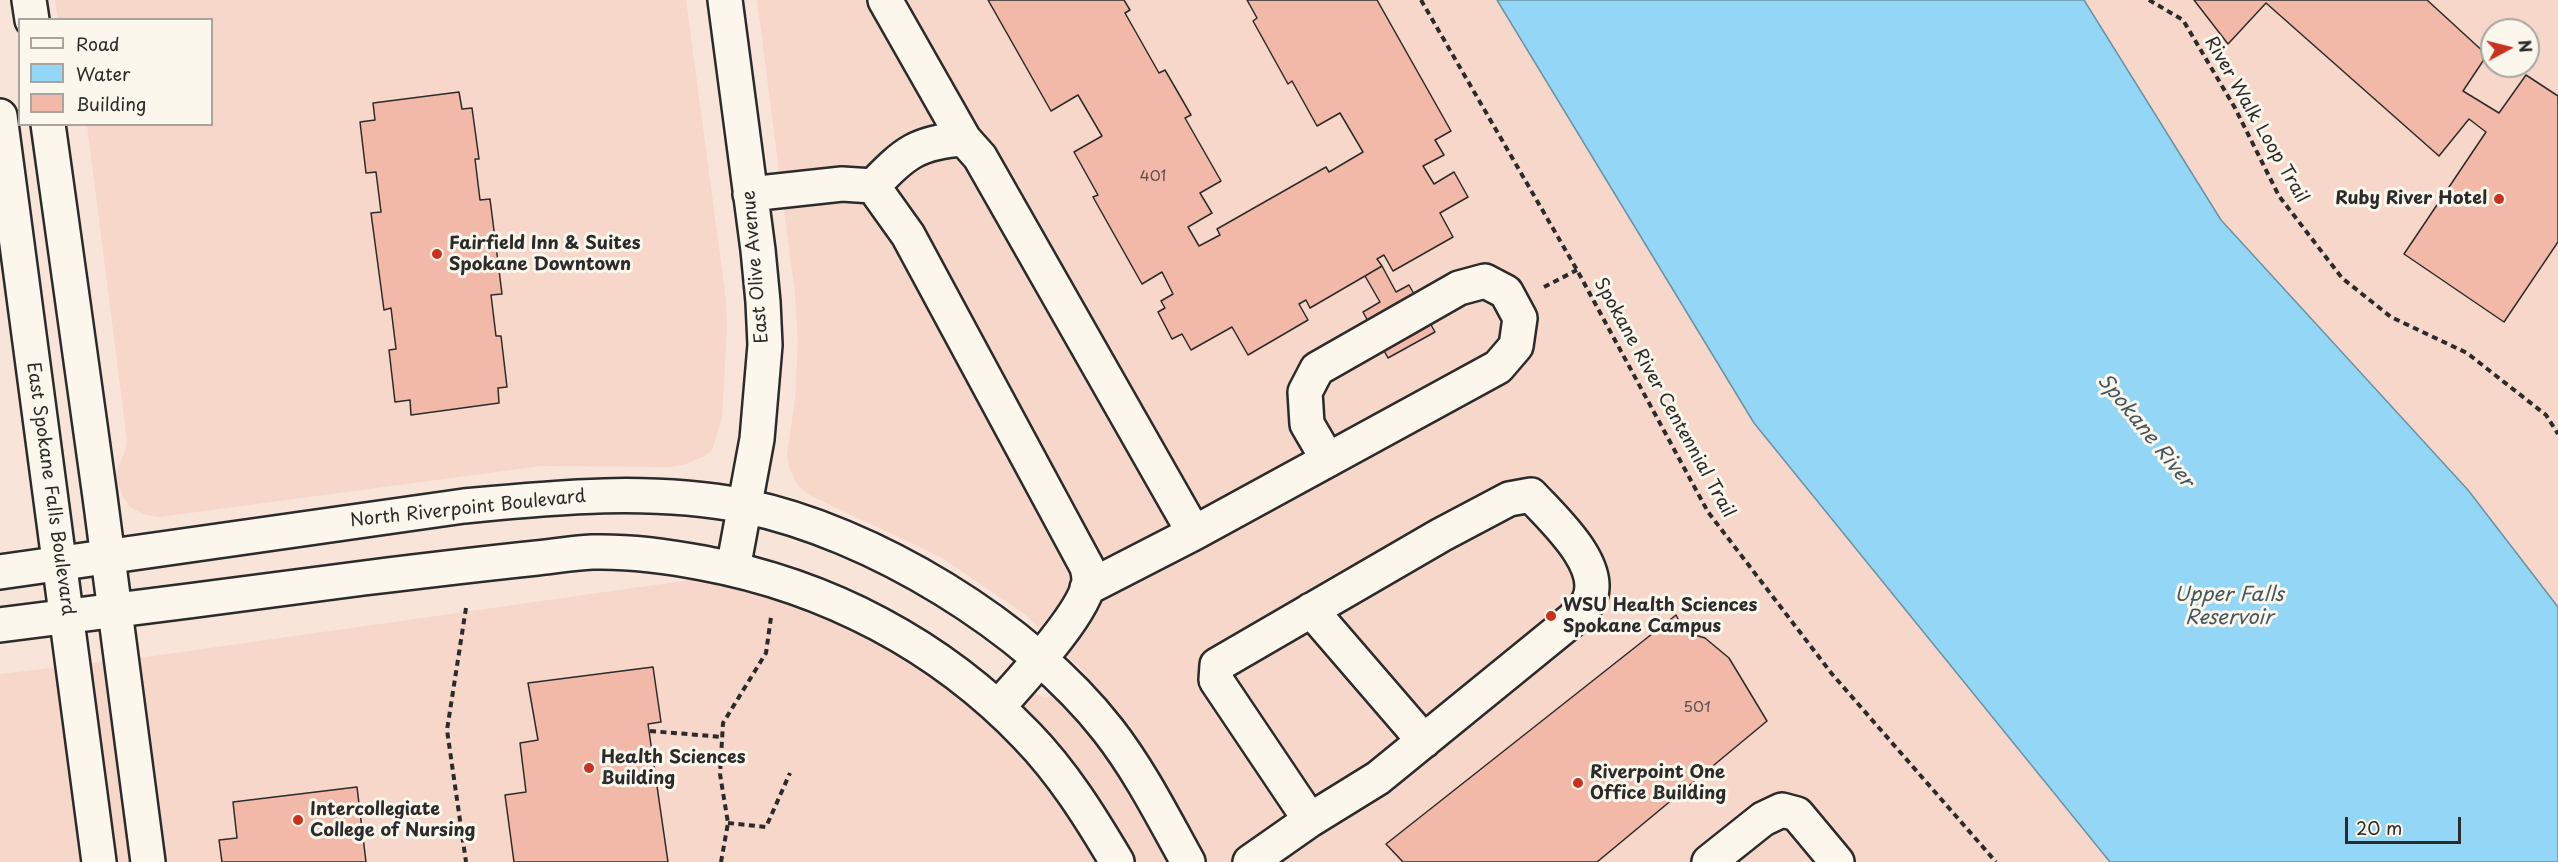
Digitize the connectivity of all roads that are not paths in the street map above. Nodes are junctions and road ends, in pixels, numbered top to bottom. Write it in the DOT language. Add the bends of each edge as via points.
graph roads {
  1 [pos="29,0"];
  2 [pos="725,0"];
  3 [pos="885,0"];
  4 [pos="32,18"];
  5 [pos="0,116"];
  6 [pos="48,126"];
  7 [pos="964,139"];
  8 [pos="873,186"];
  9 [pos="750,194"];
  10 [pos="1328,460"];
  11 [pos="744,506"];
  12 [pos="1194,533"];
  13 [pos="108,556"];
  14 [pos="61,563"];
  15 [pos="733,568"];
  16 [pos="0,572"];
  17 [pos="1087,588"];
  18 [pos="1311,610"];
  19 [pos="116,611"];
  20 [pos="67,617"];
  21 [pos="0,625"];
  22 [pos="1041,660"];
  23 [pos="998,707"];
  24 [pos="1424,741"];
  25 [pos="1310,820"];
  26 [pos="1264,858"];
  27 [pos="99,862"];
  28 [pos="148,862"];
  29 [pos="1117,862"];
  30 [pos="1188,862"];
  31 [pos="1709,862"];
  32 [pos="1837,862"];
  1 -- 4 [label="street"];
  2 -- 9 [label="street, East Olive Avenue"];
  3 -- 7 [label="street"];
  5 -- 14 [label="street, East Spokane Falls Boulevard"];
  6 -- 13 [label="street"];
  7 -- 8 [label="street" via="937,141 903,156"];
  7 -- 12 [label="street" via="980,157"];
  8 -- 9 [label="street" via="842,183"];
  8 -- 17 [label="street" via="908,235 1087,567"];
  9 -- 11 [label="street, East Olive Avenue" via="765,345 757,439"];
  10 -- 10 [label="street" via="1498,367 1516,346 1520,318 1506,292 1485,281 1459,288 1317,369 1305,392 1307,424"];
  10 -- 12 [label="street"];
  11 -- 13 [label="street, North Riverpoint Boulevard" via="604,495 533,499"];
  11 -- 15 [label="street, East Olive Avenue"];
  11 -- 22 [label="street, North Riverpoint Boulevard" via="885,556 946,590"];
  12 -- 17 [label="street"];
  13 -- 14 [label="street, North Riverpoint Boulevard"];
  13 -- 19 [label="street"];
  14 -- 16 [label="street, North Riverpoint Boulevard"];
  14 -- 20 [label="street, East Spokane Falls Boulevard"];
  15 -- 19 [label="street" via="679,558 592,552"];
  15 -- 23 [label="street" via="825,598 869,618 951,669"];
  17 -- 22 [label="street" via="1082,603"];
  18 -- 24 [label="street"];
  18 -- 24 [label="street" via="1509,499 1532,495 1576,545 1593,576 1589,602"];
  18 -- 25 [label="street" via="1217,665 1216,680"];
  19 -- 20 [label="street"];
  19 -- 28 [label="street"];
  20 -- 21 [label="street"];
  20 -- 27 [label="street, East Spokane Falls Boulevard"];
  22 -- 23 [label="street"];
  22 -- 30 [label="street, North Riverpoint Boulevard" via="1108,730 1137,771"];
  23 -- 29 [label="street" via="1056,771"];
  24 -- 25 [label="street" via="1378,778"];
  25 -- 26 [label="street"];
  31 -- 32 [label="street" via="1763,819 1782,810 1797,814"];
}
